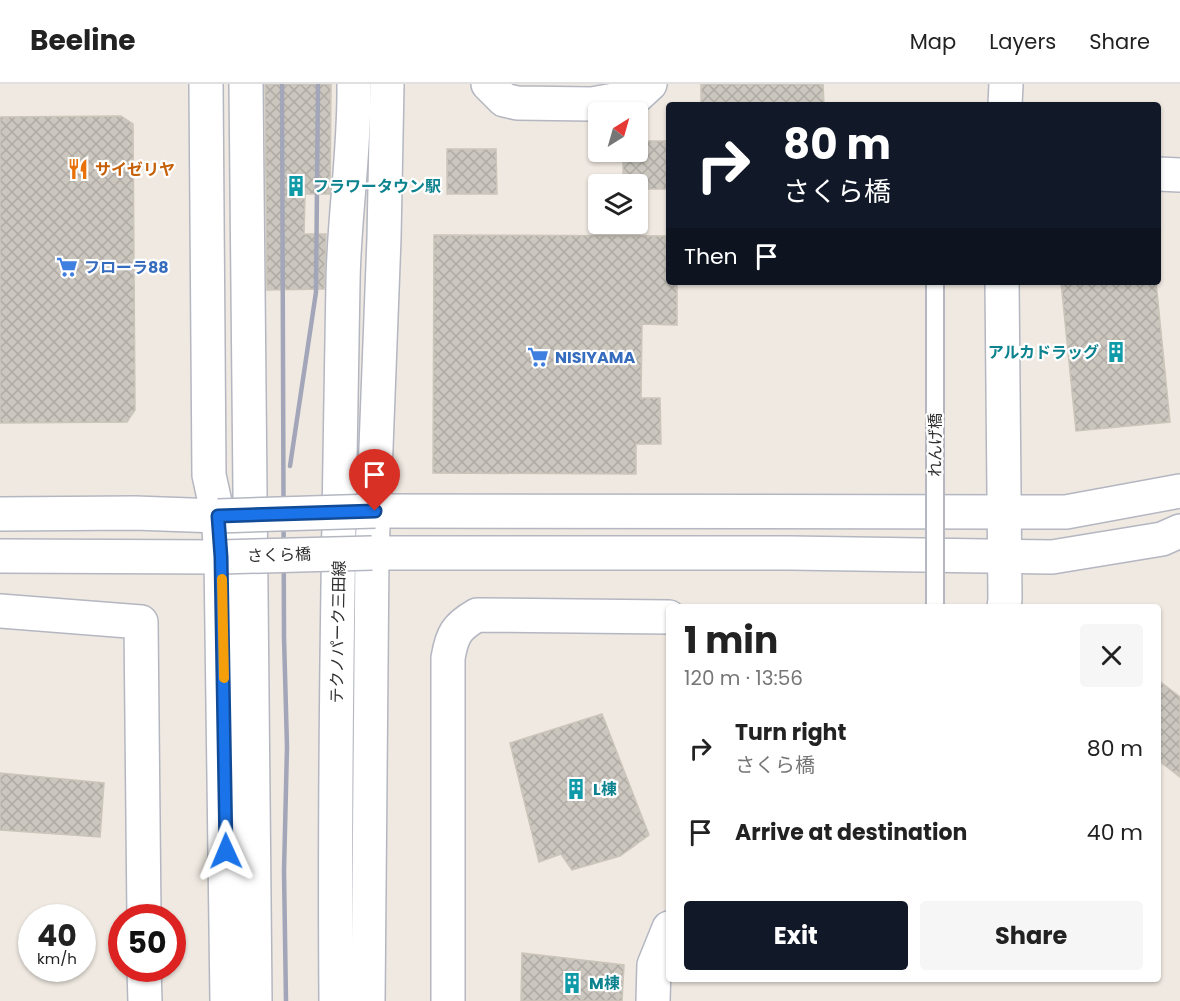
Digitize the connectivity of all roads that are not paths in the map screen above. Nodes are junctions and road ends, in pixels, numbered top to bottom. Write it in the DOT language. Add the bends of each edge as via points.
graph roads {
  1 [pos="206,84"];
  2 [pos="246,84"];
  3 [pos="354,84"];
  4 [pos="387,84"];
  5 [pos="488,84"];
  6 [pos="650,84"];
  7 [pos="1006,84"];
  8 [pos="1005,102"];
  9 [pos="1161,174"];
  10 [pos="1180,175"];
  11 [pos="935,285"];
  12 [pos="1002,285"];
  13 [pos="1180,491"];
  14 [pos="375,511"];
  15 [pos="1004,512"];
  16 [pos="0,514"];
  17 [pos="218,516"];
  18 [pos="1180,531"];
  19 [pos="372,553"];
  20 [pos="1005,555"];
  21 [pos="0,556"];
  22 [pos="221,557"];
  23 [pos="935,604"];
  24 [pos="1004,604"];
  25 [pos="0,611"];
  26 [pos="666,617"];
  27 [pos="144,904"];
  28 [pos="666,935"];
  29 [pos="144,982"];
  30 [pos="145,1001"];
  31 [pos="227,1001"];
  32 [pos="255,1001"];
  33 [pos="336,1001"];
  34 [pos="368,1001"];
  35 [pos="448,1001"];
  36 [pos="652,1001"];
  1 -- 17 [label="street" via="209,475"];
  2 -- 32 [label="street"];
  3 -- 33 [label="street, テクノパーク三田線" via="343,259"];
  4 -- 14 [label="street"];
  5 -- 6 [label="street" via="504,100 517,103 592,104 637,96"];
  7 -- 8 [label="street"];
  9 -- 10 [label="street"];
  11 -- 23 [label="lane, れんげ橋, bridge"];
  12 -- 15 [label="street"];
  13 -- 15 [label="street" via="1066,512"];
  14 -- 15 [label="street"];
  14 -- 17 [label="street, bridge"];
  14 -- 19 [label="street"];
  15 -- 20 [label="street"];
  16 -- 17 [label="street"];
  17 -- 22 [label="street"];
  18 -- 20 [label="street, さくら橋" via="1162,539 1052,557"];
  19 -- 20 [label="street, さくら橋"];
  19 -- 22 [label="street, さくら橋, bridge"];
  19 -- 34 [label="street"];
  20 -- 24 [label="street"];
  21 -- 22 [label="street, さくら橋"];
  22 -- 31 [label="street"];
  25 -- 27 [label="street" via="141,622"];
  26 -- 35 [label="street" via="477,615 463,623 451,639"];
  28 -- 36 [label="street" via="654,965"];
  29 -- 30 [label="street"];
}
